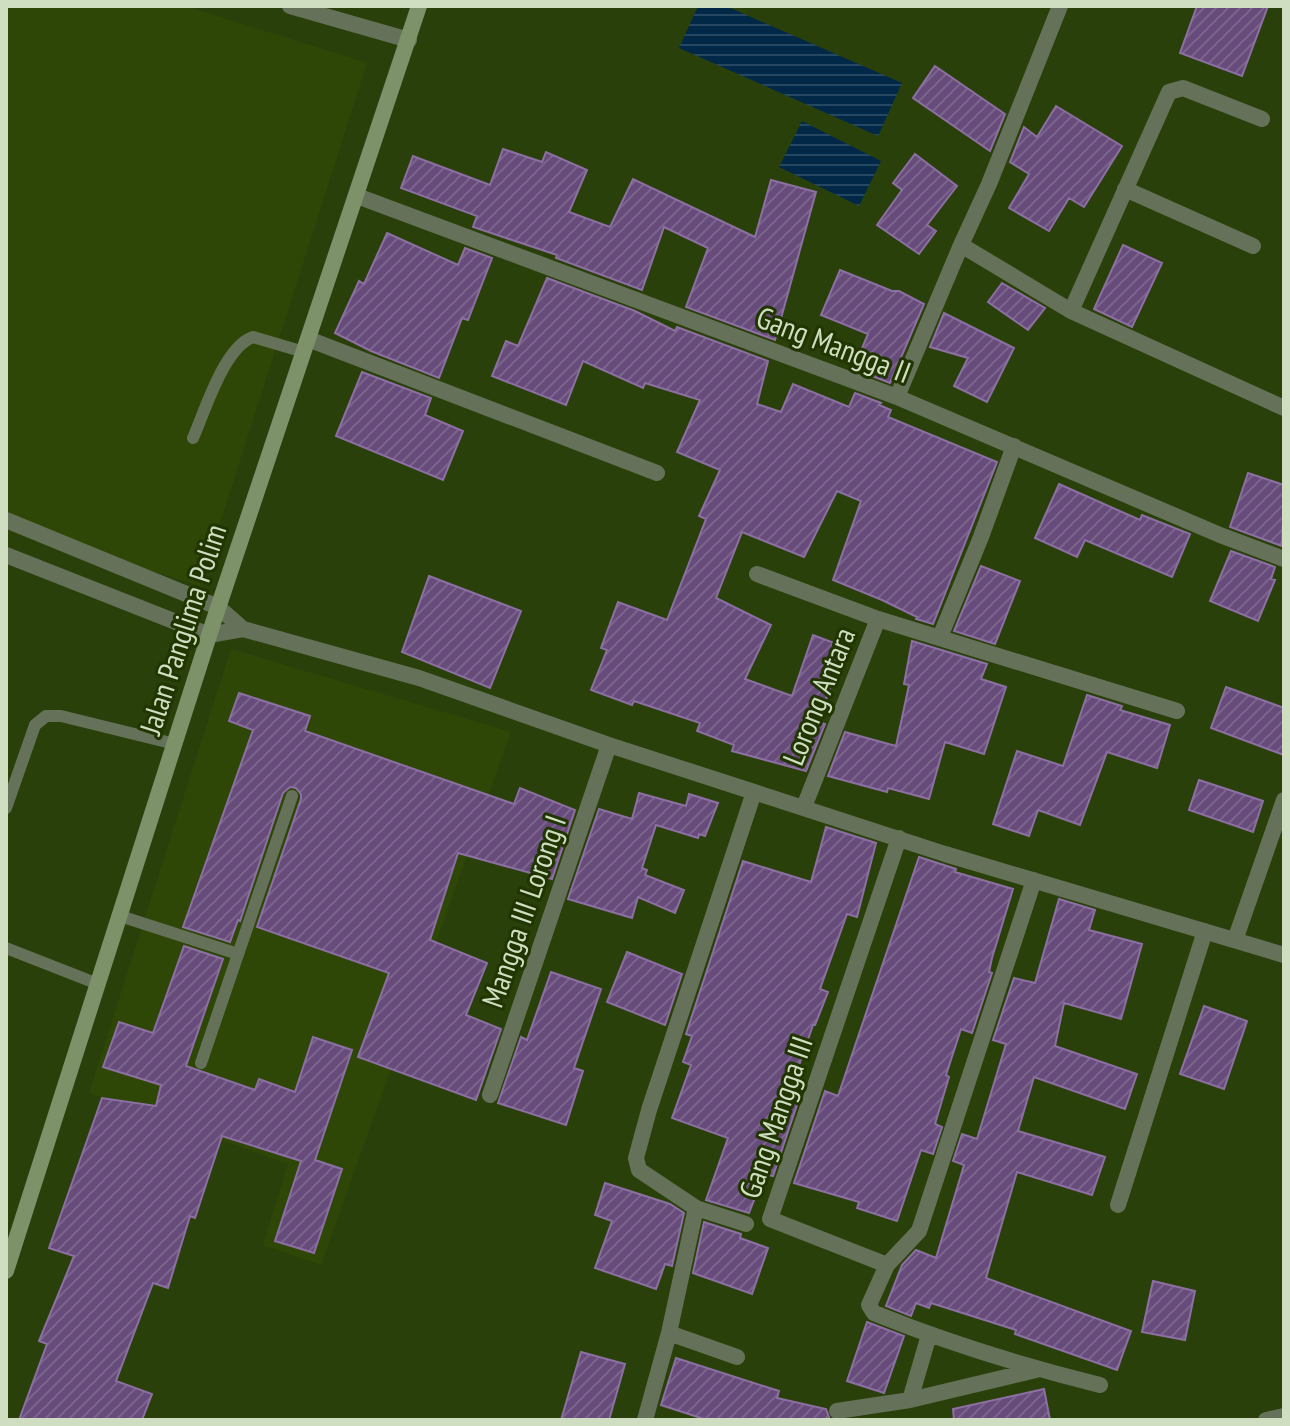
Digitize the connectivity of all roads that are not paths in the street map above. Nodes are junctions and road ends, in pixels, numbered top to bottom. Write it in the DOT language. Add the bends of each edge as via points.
graph roads {
  1 [pos="290,6"];
  2 [pos="419,6"];
  3 [pos="1060,6"];
  4 [pos="409,40"];
  5 [pos="1262,119"];
  6 [pos="1125,189"];
  7 [pos="357,196"];
  8 [pos="961,245"];
  9 [pos="1253,246"];
  10 [pos="1071,311"];
  11 [pos="306,345"];
  12 [pos="897,397"];
  13 [pos="1284,408"];
  14 [pos="193,438"];
  15 [pos="1014,446"];
  16 [pos="657,473"];
  17 [pos="6,520"];
  18 [pos="6,555"];
  19 [pos="1284,559"];
  20 [pos="757,574"];
  21 [pos="218,607"];
  22 [pos="878,619"];
  23 [pos="243,629"];
  24 [pos="209,635"];
  25 [pos="940,637"];
  26 [pos="1177,711"];
  27 [pos="175,744"];
  28 [pos="609,745"];
  29 [pos="754,792"];
  30 [pos="292,796"];
  31 [pos="1284,800"];
  32 [pos="804,807"];
  33 [pos="6,808"];
  34 [pos="899,838"];
  35 [pos="1034,880"];
  36 [pos="120,916"];
  37 [pos="1205,931"];
  38 [pos="1235,940"];
  39 [pos="6,948"];
  40 [pos="238,954"];
  41 [pos="1284,955"];
  42 [pos="98,984"];
  43 [pos="201,1063"];
  44 [pos="490,1095"];
  45 [pos="1118,1205"];
  46 [pos="696,1208"];
  47 [pos="746,1224"];
  48 [pos="887,1265"];
  49 [pos="6,1271"];
  50 [pos="669,1333"];
  51 [pos="929,1335"];
  52 [pos="737,1357"];
  53 [pos="1038,1369"];
  54 [pos="1100,1385"];
  55 [pos="910,1400"];
  56 [pos="837,1411"];
  57 [pos="1284,1416"];
  58 [pos="645,1420"];
  59 [pos="1266,1420"];
  1 -- 4 [label="street"];
  2 -- 4 [label="main road, Jalan Panglima Polim"];
  3 -- 8 [label="street"];
  4 -- 7 [label="main road, Jalan Panglima Polim"];
  5 -- 6 [label="street" via="1183,88 1173,89 1165,96"];
  6 -- 9 [label="street"];
  6 -- 10 [label="street"];
  7 -- 11 [label="main road, Jalan Panglima Polim"];
  7 -- 12 [label="street, Gang Mangga II"];
  8 -- 10 [label="street"];
  8 -- 12 [label="street"];
  10 -- 13 [label="street"];
  11 -- 14 [label="lane" via="246,339 228,359"];
  11 -- 16 [label="street"];
  11 -- 21 [label="main road, Jalan Panglima Polim"];
  12 -- 15 [label="street, Gang Mangga II"];
  15 -- 19 [label="street, Gang Mangga II"];
  15 -- 25 [label="street"];
  17 -- 21 [label="street"];
  18 -- 24 [label="street"];
  20 -- 22 [label="street"];
  21 -- 23 [label="street"];
  21 -- 24 [label="main road, Jalan Panglima Polim"];
  22 -- 25 [label="street, Lorong Antara"];
  22 -- 32 [label="street, Lorong Antara"];
  23 -- 24 [label="street"];
  23 -- 28 [label="street" via="419,678"];
  24 -- 27 [label="main road, Jalan Panglima Polim"];
  25 -- 26 [label="street, Lorong Antara"];
  27 -- 33 [label="lane" via="46,716 35,725"];
  27 -- 36 [label="main road, Jalan Panglima Polim"];
  28 -- 29 [label="street"];
  28 -- 44 [label="street, Mangga III Lorong I"];
  29 -- 32 [label="street"];
  29 -- 46 [label="street, Gang Mangga III" via="636,1158 639,1170"];
  30 -- 40 [label="lane"];
  31 -- 38 [label="street"];
  32 -- 34 [label="street"];
  34 -- 35 [label="street"];
  34 -- 48 [label="street, Gang Mangga III" via="770,1219"];
  35 -- 37 [label="street"];
  35 -- 48 [label="street" via="919,1231"];
  36 -- 40 [label="lane"];
  36 -- 42 [label="main road, Jalan Panglima Polim"];
  37 -- 38 [label="street"];
  37 -- 45 [label="street"];
  38 -- 41 [label="street"];
  39 -- 42 [label="lane"];
  40 -- 43 [label="lane"];
  42 -- 49 [label="main road, Jalan Panglima Polim"];
  46 -- 47 [label="street, Gang Mangga III"];
  46 -- 50 [label="street, Gang Mangga III"];
  48 -- 51 [label="street" via="870,1309"];
  50 -- 52 [label="street"];
  50 -- 58 [label="street, Gang Mangga III"];
  51 -- 53 [label="street"];
  51 -- 55 [label="street"];
  53 -- 54 [label="street"];
  53 -- 55 [label="street"];
  55 -- 56 [label="street"];
  57 -- 59 [label="street"];
}
